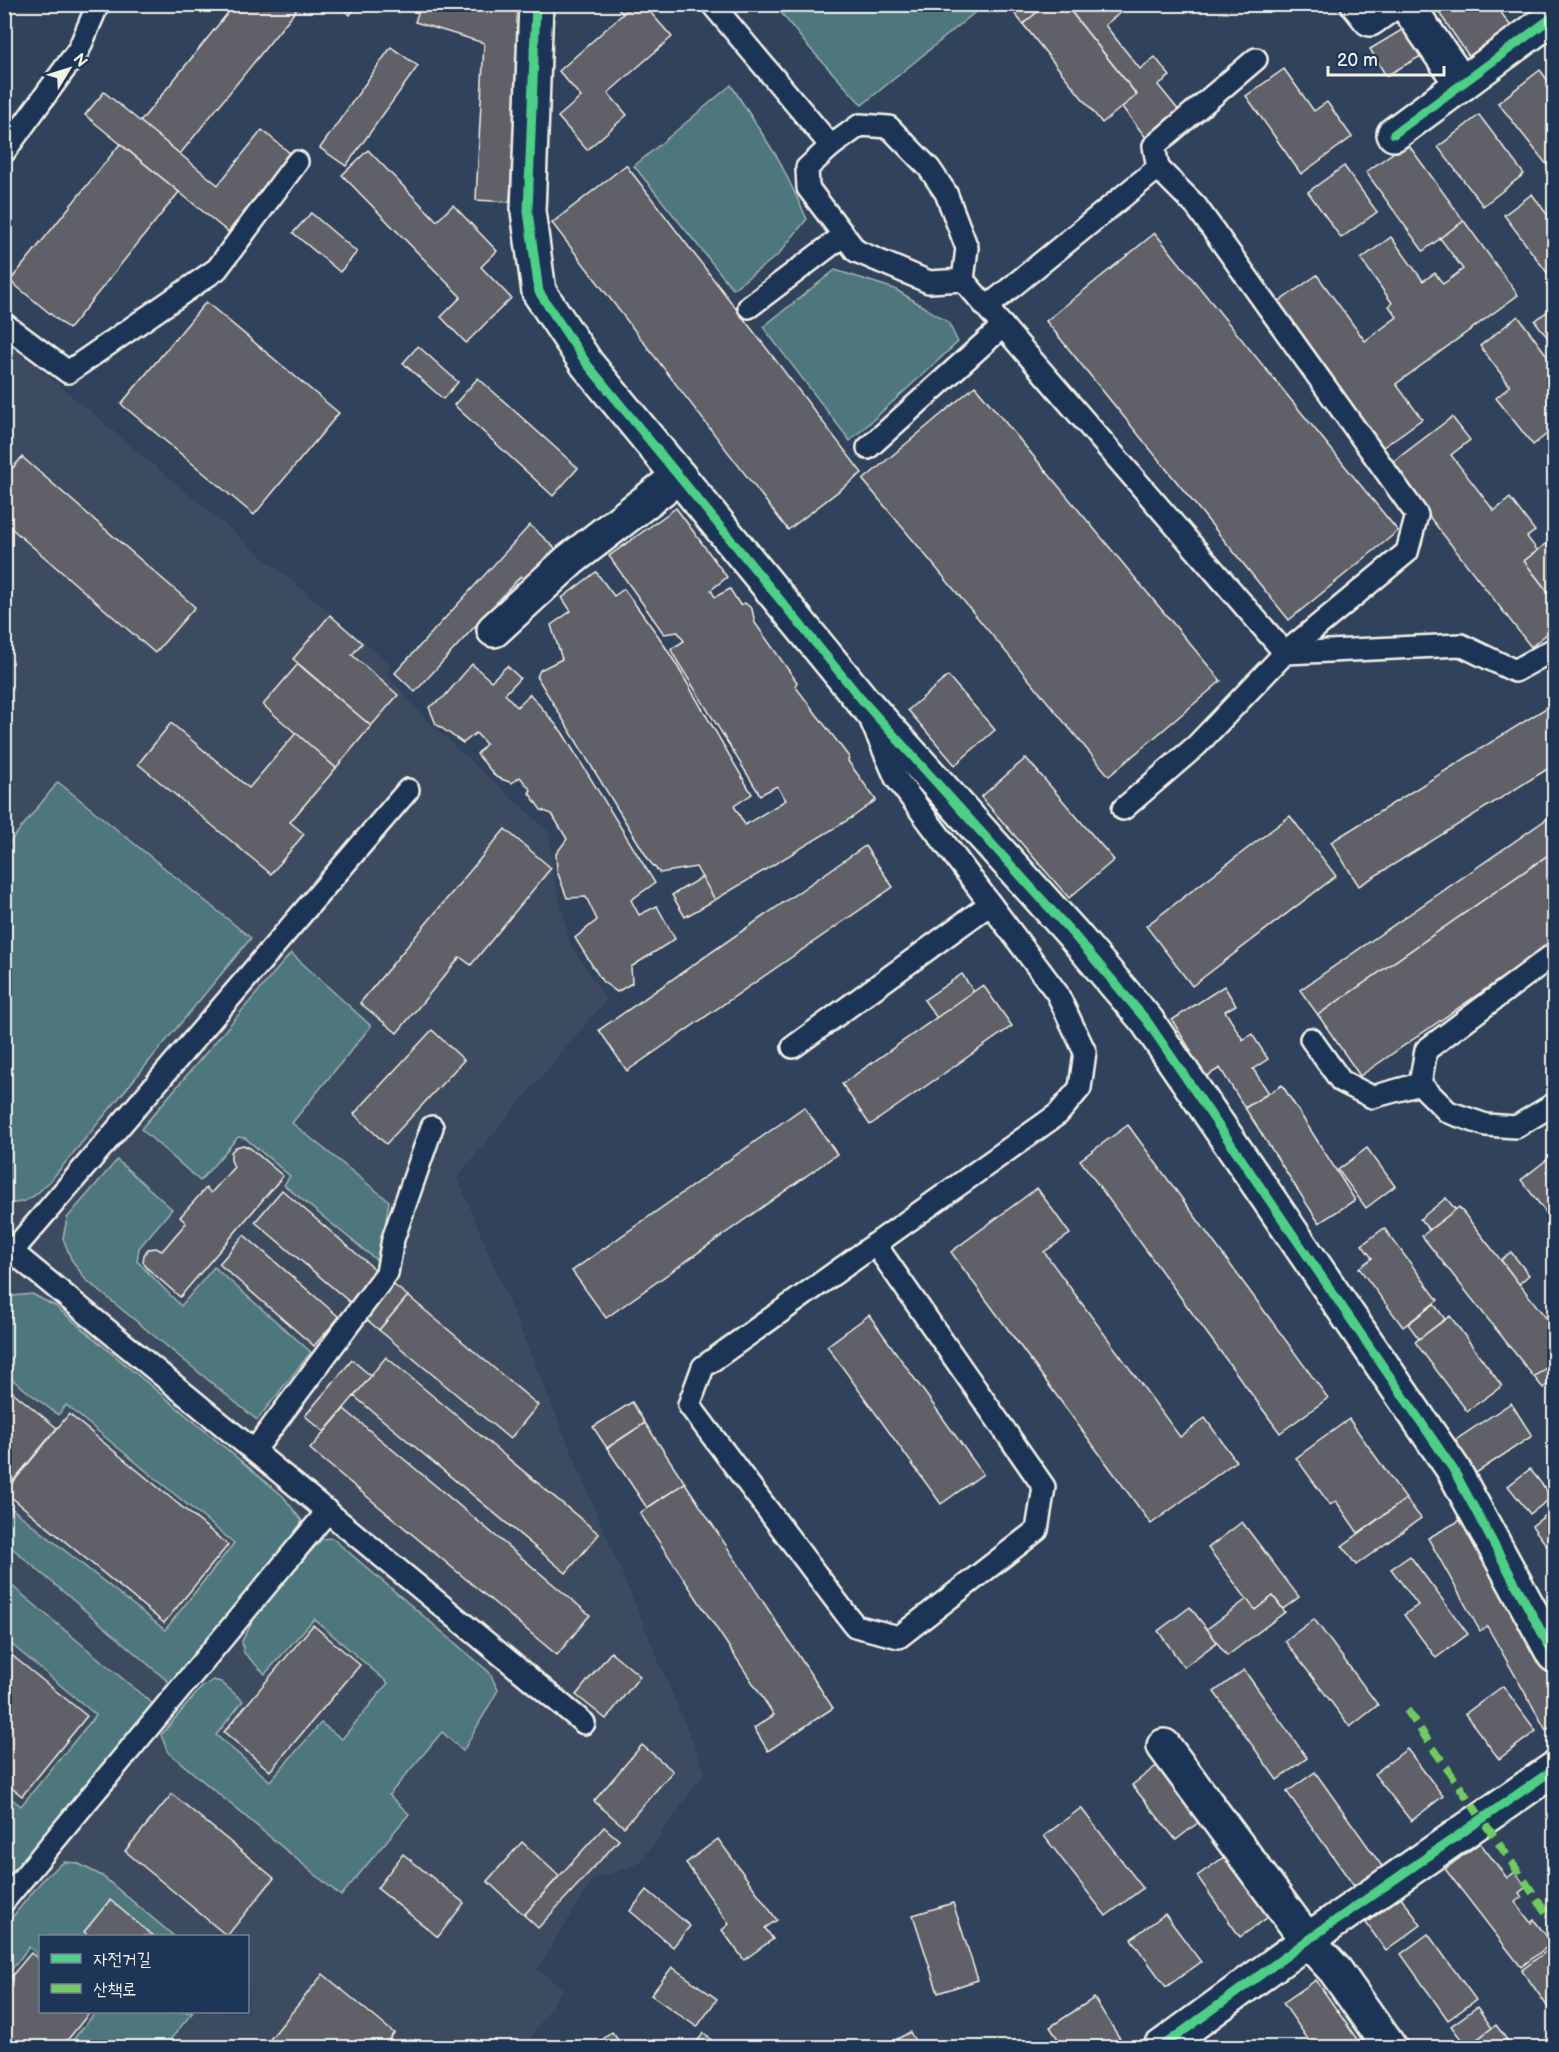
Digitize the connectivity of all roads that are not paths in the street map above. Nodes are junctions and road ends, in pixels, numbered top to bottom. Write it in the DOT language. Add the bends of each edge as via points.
graph roads {
  1 [pos="98,4"];
  2 [pos="536,4"];
  3 [pos="712,4"];
  4 [pos="1358,4"];
  5 [pos="1391,4"];
  6 [pos="1406,4"];
  7 [pos="1554,16"];
  8 [pos="1256,59"];
  9 [pos="1462,84"];
  10 [pos="1394,134"];
  11 [pos="831,146"];
  12 [pos="4,152"];
  13 [pos="297,162"];
  14 [pos="1158,168"];
  15 [pos="844,235"];
  16 [pos="963,280"];
  17 [pos="749,307"];
  18 [pos="987,307"];
  19 [pos="4,324"];
  20 [pos="1003,326"];
  21 [pos="868,448"];
  22 [pos="679,476"];
  23 [pos="494,630"];
  24 [pos="1554,649"];
  25 [pos="1285,653"];
  26 [pos="862,700"];
  27 [pos="408,790"];
  28 [pos="1123,809"];
  29 [pos="990,904"];
  30 [pos="1554,954"];
  31 [pos="1311,1039"];
  32 [pos="793,1047"];
  33 [pos="1420,1084"];
  34 [pos="1554,1104"];
  35 [pos="432,1126"];
  36 [pos="875,1244"];
  37 [pos="7,1252"];
  38 [pos="254,1451"];
  39 [pos="328,1511"];
  40 [pos="1554,1654"];
  41 [pos="584,1723"];
  42 [pos="1164,1746"];
  43 [pos="1554,1769"];
  44 [pos="4,1901"];
  45 [pos="1307,1940"];
  46 [pos="1160,2048"];
  47 [pos="1390,2048"];
  1 -- 12 [label="lane" via="79,49"];
  2 -- 22 [label="street" via="528,211 539,292 587,364"];
  3 -- 11 [label="lane"];
  4 -- 5 [label="street" via="1370,19"];
  6 -- 9 [label="street"];
  7 -- 9 [label="street"];
  8 -- 14 [label="lane" via="1154,146"];
  9 -- 10 [label="street"];
  11 -- 15 [label="lane" via="807,168 808,188"];
  11 -- 16 [label="lane" via="860,125 889,127 929,168 946,193 967,248"];
  13 -- 19 [label="lane" via="217,269 68,372"];
  14 -- 18 [label="lane"];
  14 -- 25 [label="lane" via="1196,206 1417,515 1407,552"];
  15 -- 16 [label="lane" via="856,251 929,282"];
  15 -- 17 [label="lane"];
  16 -- 18 [label="lane"];
  18 -- 20 [label="lane"];
  20 -- 21 [label="lane"];
  20 -- 25 [label="lane"];
  22 -- 23 [label="street" via="570,560"];
  22 -- 26 [label="street"];
  24 -- 25 [label="lane" via="1515,671 1461,645"];
  25 -- 28 [label="lane" via="1197,746"];
  26 -- 29 [label="lane" via="896,778"];
  26 -- 40 [label="street" via="1147,1021 1453,1469"];
  27 -- 37 [label="lane"];
  29 -- 32 [label="lane"];
  29 -- 36 [label="lane" via="1057,993 1085,1052 1080,1088 1058,1114"];
  30 -- 33 [label="lane" via="1426,1050"];
  31 -- 33 [label="lane" via="1341,1081 1372,1097"];
  33 -- 34 [label="lane" via="1448,1112 1486,1125 1516,1127"];
  35 -- 38 [label="lane" via="393,1239 387,1273"];
  36 -- 36 [label="lane" via="703,1367 689,1404 855,1626 899,1637 1037,1530 1044,1486"];
  37 -- 38 [label="lane"];
  38 -- 39 [label="lane"];
  39 -- 41 [label="lane"];
  39 -- 44 [label="lane"];
  42 -- 45 [label="street"];
  43 -- 45 [label="street"];
  45 -- 46 [label="street"];
  45 -- 47 [label="street" via="1335,1970"];
}
